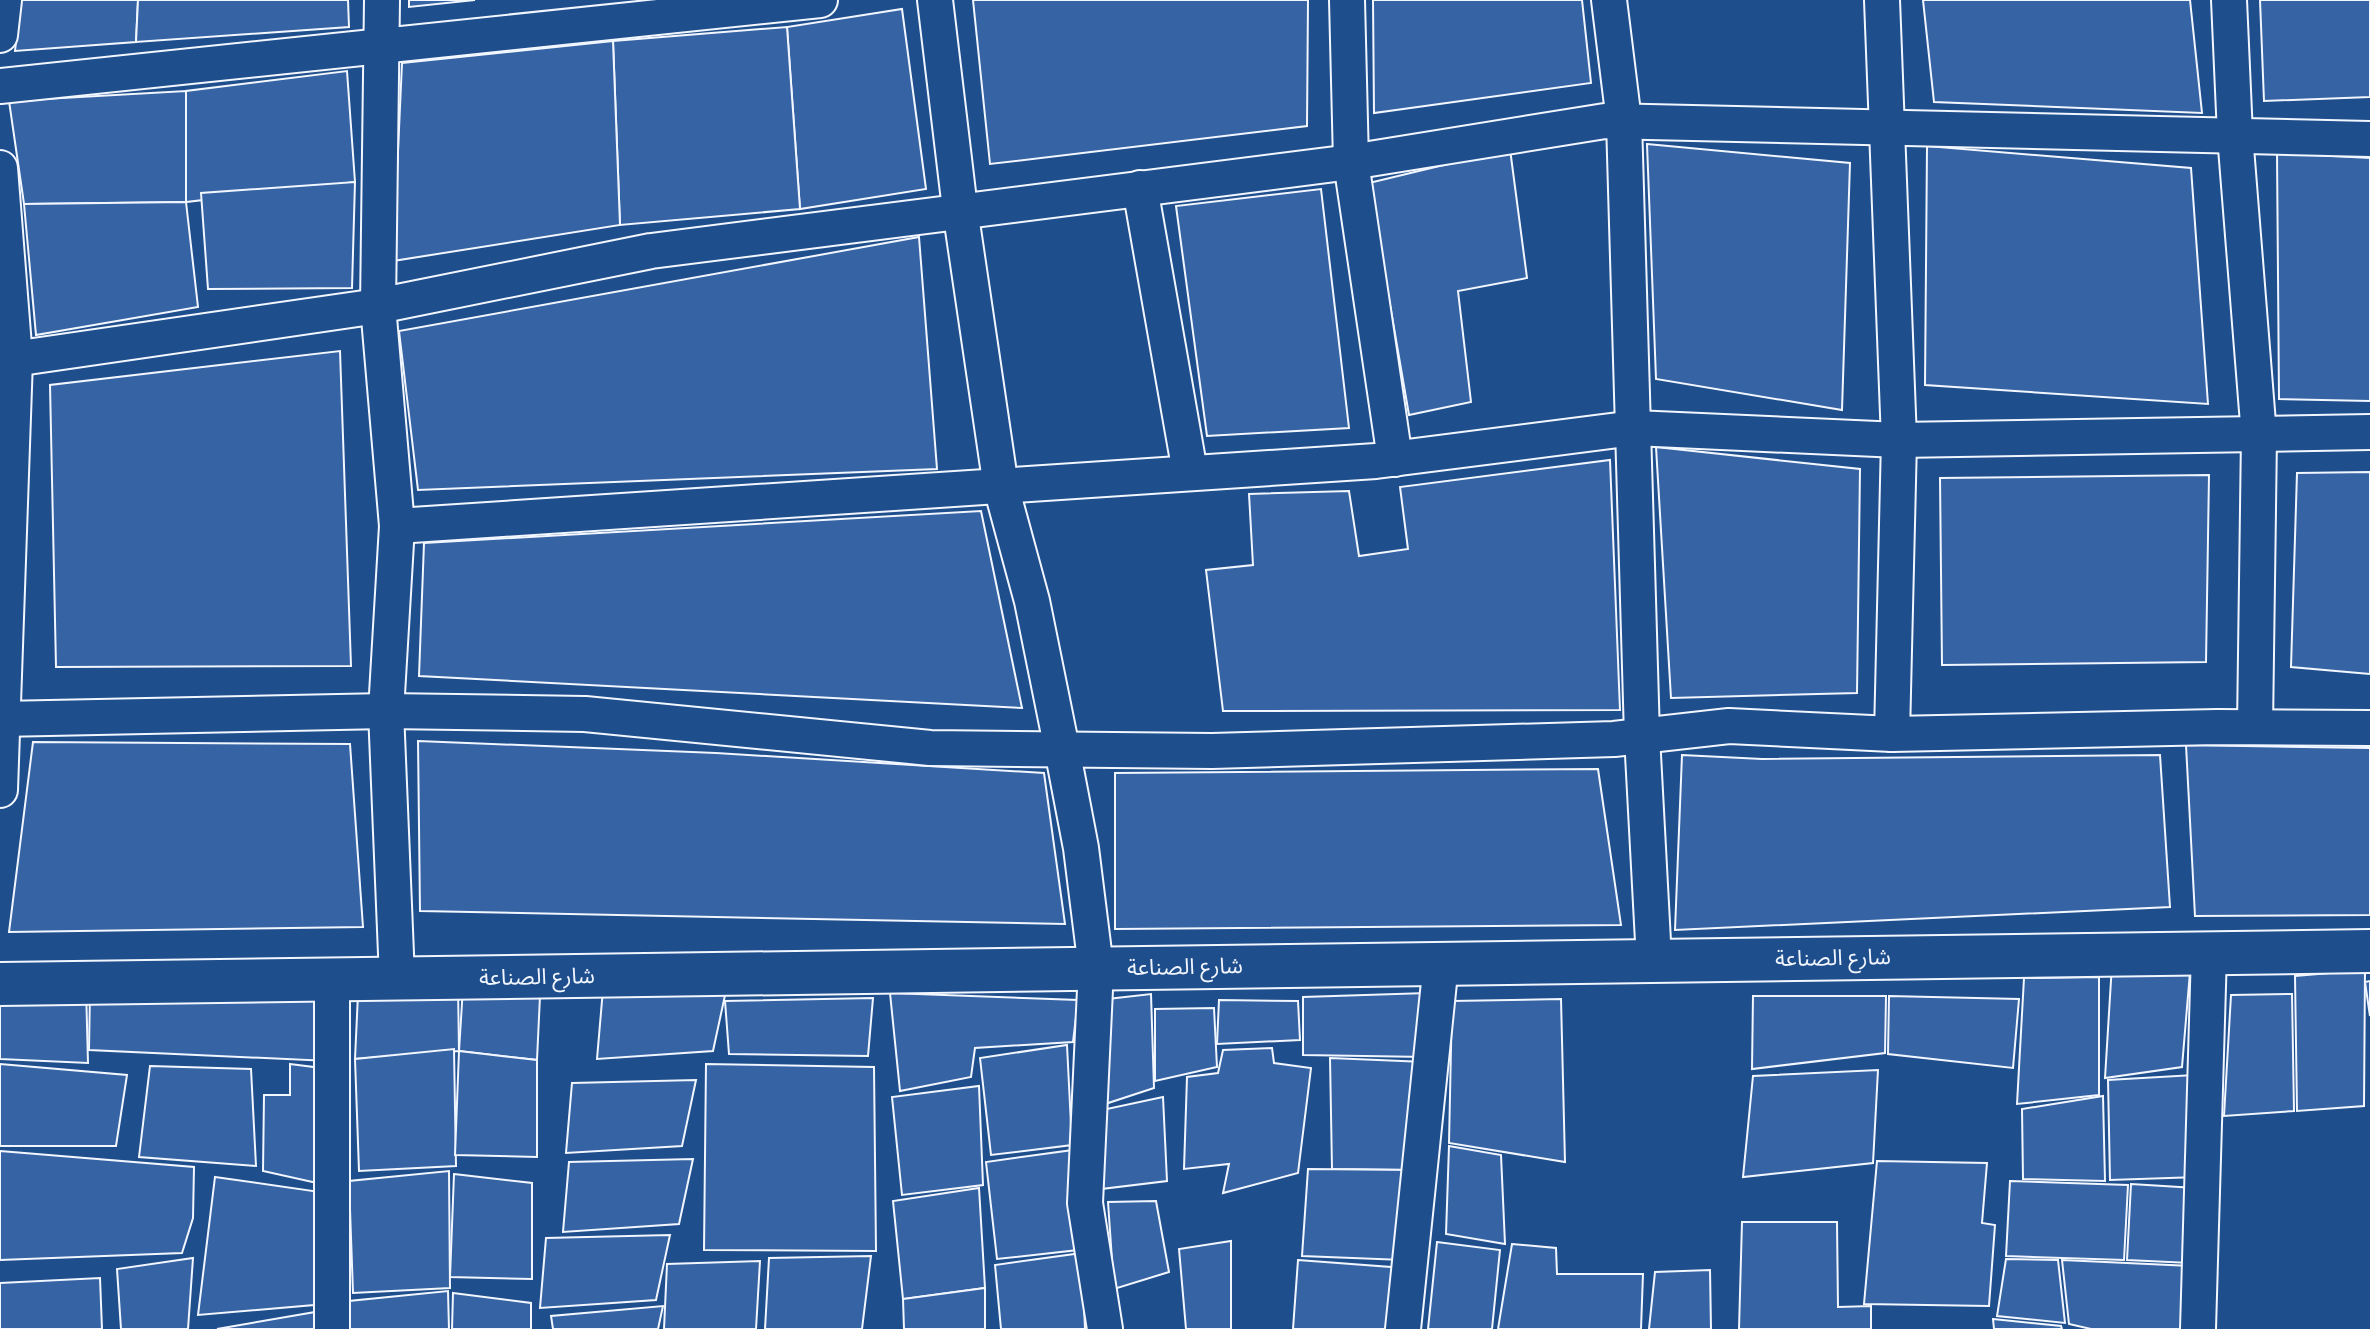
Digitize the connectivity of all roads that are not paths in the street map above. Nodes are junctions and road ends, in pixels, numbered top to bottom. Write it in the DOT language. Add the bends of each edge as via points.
graph roads {
  1 [pos="4,0"];
  2 [pos="382,0"];
  3 [pos="820,0"];
  4 [pos="935,0"];
  5 [pos="1347,0"];
  6 [pos="1609,0"];
  7 [pos="1882,0"];
  8 [pos="2229,0"];
  9 [pos="0,35"];
  10 [pos="383,47"];
  11 [pos="0,86"];
  12 [pos="1624,121"];
  13 [pos="1890,126"];
  14 [pos="2235,135"];
  15 [pos="2370,139"];
  16 [pos="1351,162"];
  17 [pos="0,168"];
  18 [pos="1140,188"];
  19 [pos="960,209"];
  20 [pos="378,306"];
  21 [pos="7,360"];
  22 [pos="1634,428"];
  23 [pos="2370,432"];
  24 [pos="2259,436"];
  25 [pos="1899,440"];
  26 [pos="1395,459"];
  27 [pos="1190,472"];
  28 [pos="1001,487"];
  29 [pos="397,526"];
  30 [pos="386,711"];
  31 [pos="2,719"];
  32 [pos="2255,727"];
  33 [pos="2370,728"];
  34 [pos="1892,734"];
  35 [pos="1642,736"];
  36 [pos="1062,749"];
  37 [pos="0,790"];
  38 [pos="2370,951"];
  39 [pos="2209,952"];
  40 [pos="1654,960"];
  41 [pos="1441,963"];
  42 [pos="1096,968"];
  43 [pos="332,978"];
  44 [pos="397,978"];
  45 [pos="0,984"];
  46 [pos="332,1329"];
  47 [pos="1105,1329"];
  48 [pos="1403,1329"];
  49 [pos="2198,1329"];
  1 -- 9 [label="street"];
  2 -- 10 [label="street"];
  3 -- 10 [label="street"];
  4 -- 19 [label="street"];
  5 -- 16 [label="street"];
  6 -- 12 [label="street"];
  7 -- 13 [label="street"];
  8 -- 14 [label="street"];
  10 -- 11 [label="street"];
  10 -- 20 [label="street"];
  12 -- 13 [label="street"];
  12 -- 16 [label="street"];
  12 -- 22 [label="street"];
  13 -- 14 [label="street"];
  13 -- 25 [label="street"];
  14 -- 15 [label="street"];
  14 -- 24 [label="street"];
  16 -- 18 [label="street"];
  16 -- 26 [label="street"];
  17 -- 21 [label="street"];
  18 -- 19 [label="street"];
  18 -- 27 [label="street"];
  19 -- 20 [label="street" via="651,251"];
  19 -- 28 [label="street"];
  20 -- 21 [label="street"];
  20 -- 29 [label="street"];
  21 -- 31 [label="street"];
  22 -- 25 [label="street"];
  22 -- 26 [label="street"];
  22 -- 35 [label="street"];
  23 -- 24 [label="street"];
  24 -- 25 [label="street"];
  24 -- 32 [label="street"];
  25 -- 34 [label="street"];
  26 -- 27 [label="street"];
  27 -- 28 [label="street"];
  28 -- 29 [label="street"];
  28 -- 36 [label="street" via="1032,601"];
  29 -- 30 [label="street"];
  30 -- 31 [label="street"];
  30 -- 36 [label="street" via="585,714 930,748"];
  30 -- 44 [label="street"];
  31 -- 37 [label="street"];
  32 -- 33 [label="street"];
  32 -- 34 [label="street"];
  34 -- 35 [label="street" via="1729,726"];
  35 -- 36 [label="street" via="1212,751"];
  35 -- 40 [label="street"];
  36 -- 42 [label="street"];
  38 -- 39 [label="street, شارع الصناعة"];
  39 -- 40 [label="street, شارع الصناعة"];
  39 -- 49 [label="street"];
  40 -- 41 [label="street, شارع الصناعة"];
  41 -- 42 [label="street, شارع الصناعة"];
  41 -- 48 [label="street"];
  42 -- 44 [label="street, شارع الصناعة"];
  42 -- 47 [label="street" via="1085,1203"];
  43 -- 44 [label="street, شارع الصناعة"];
  43 -- 45 [label="street, شارع الصناعة"];
  43 -- 46 [label="street"];
}
